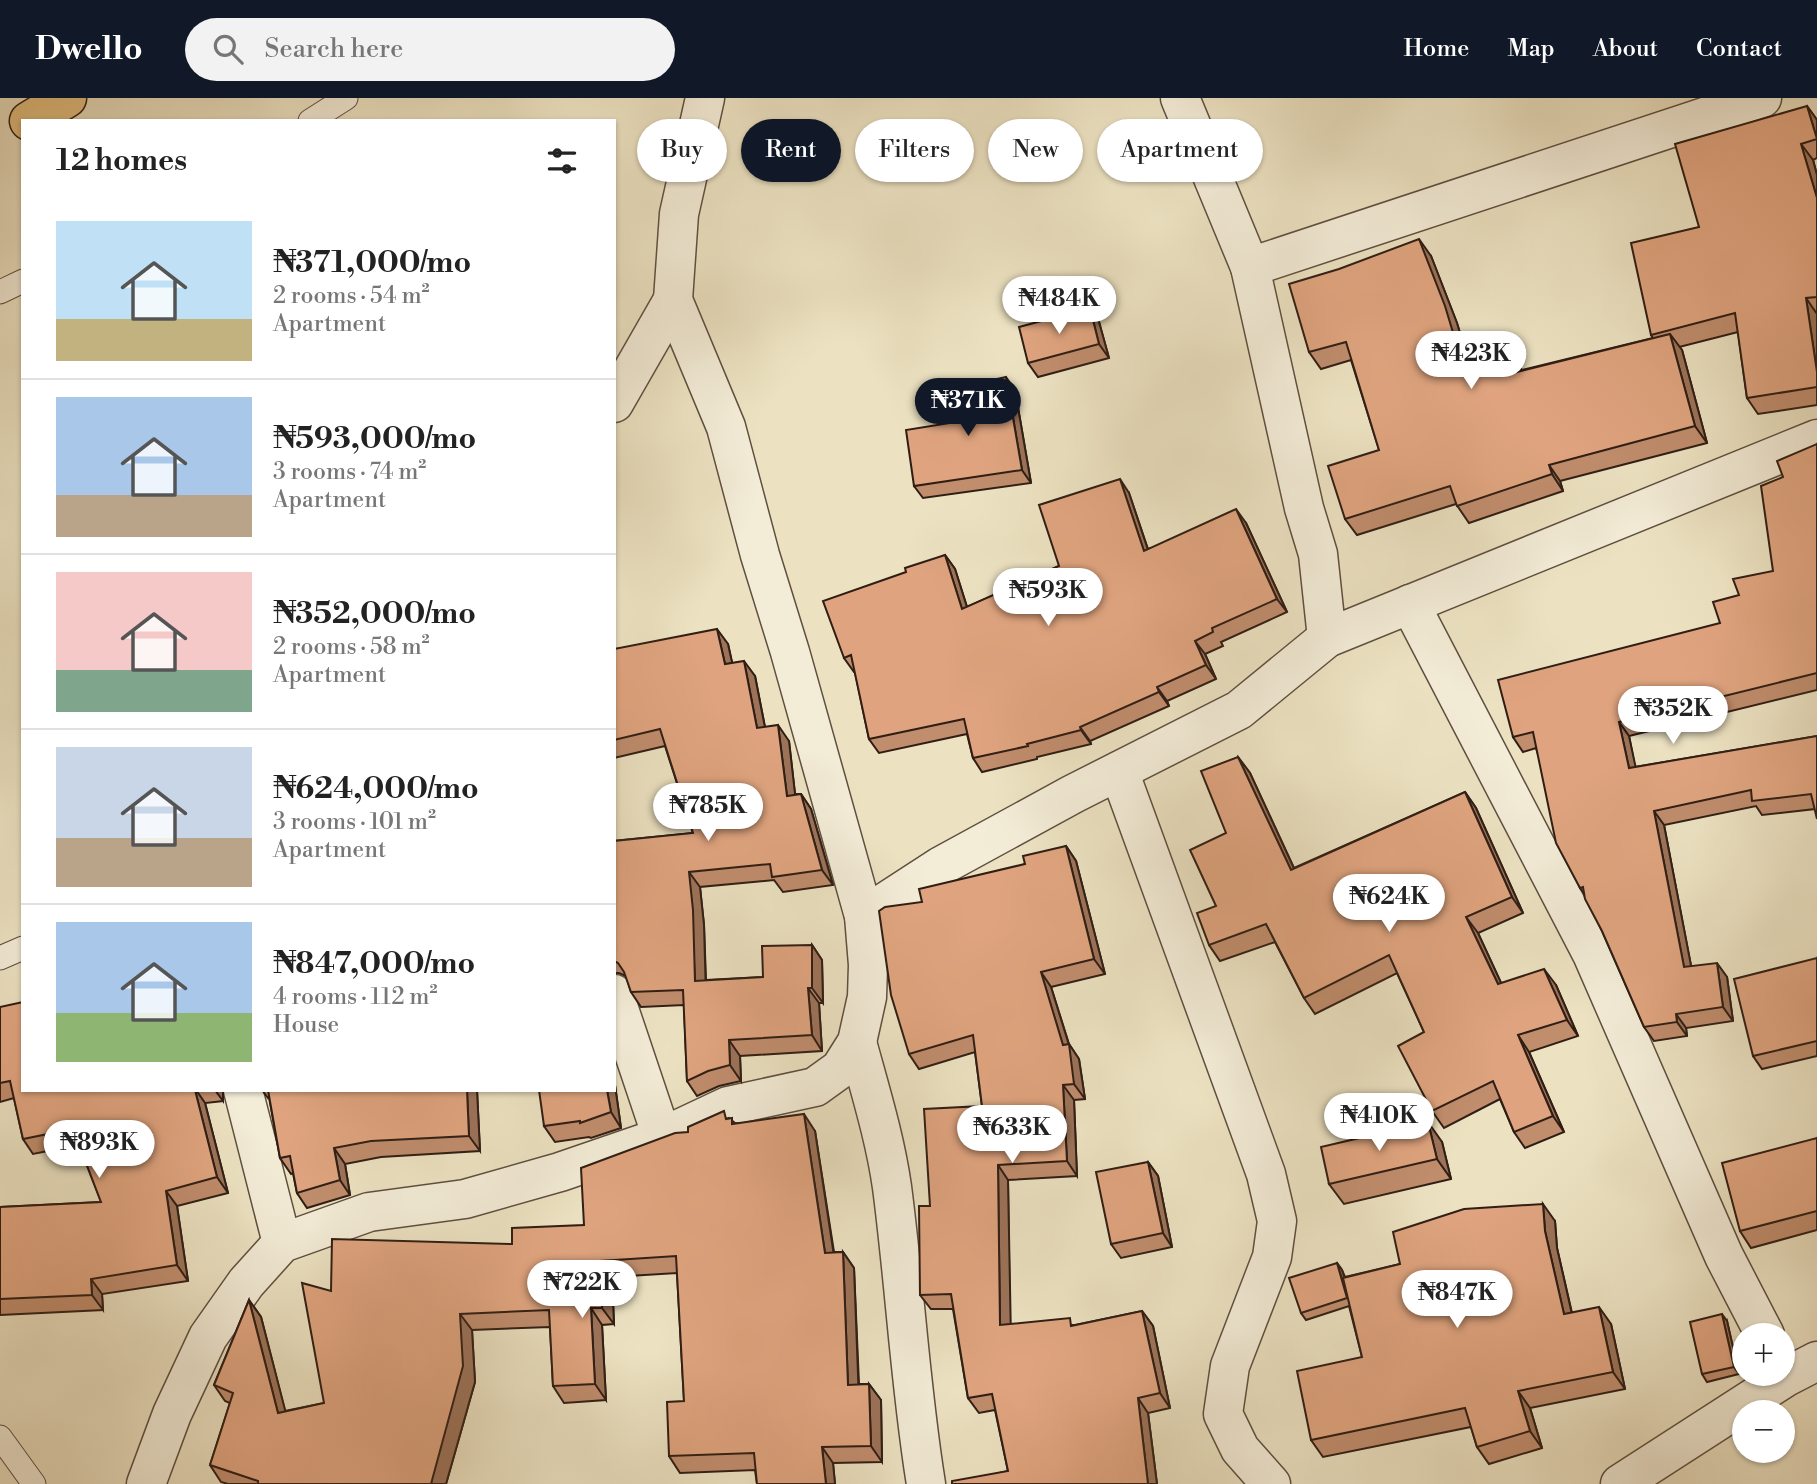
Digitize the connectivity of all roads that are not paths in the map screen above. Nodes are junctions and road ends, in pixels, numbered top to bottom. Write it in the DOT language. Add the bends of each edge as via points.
graph roads {
  1 [pos="67,98"];
  2 [pos="346,98"];
  3 [pos="705,98"];
  4 [pos="1180,98"];
  5 [pos="1762,98"];
  6 [pos="32,119"];
  7 [pos="313,119"];
  8 [pos="21,125"];
  9 [pos="0,138"];
  10 [pos="1250,267"];
  11 [pos="21,282"];
  12 [pos="0,292"];
  13 [pos="673,300"];
  14 [pos="616,400"];
  15 [pos="1817,439"];
  16 [pos="1410,604"];
  17 [pos="1327,638"];
  18 [pos="1119,771"];
  19 [pos="864,916"];
  20 [pos="21,949"];
  21 [pos="0,958"];
  22 [pos="616,1000"];
  23 [pos="857,1042"];
  24 [pos="244,1092"];
  25 [pos="662,1137"];
  26 [pos="282,1243"];
  27 [pos="1759,1323"];
  28 [pos="1770,1386"];
  29 [pos="0,1437"];
  30 [pos="34,1484"];
  31 [pos="146,1484"];
  32 [pos="926,1484"];
  33 [pos="1271,1484"];
  34 [pos="1620,1484"];
  1 -- 6 [label="highway"];
  2 -- 7 [label="lane"];
  3 -- 13 [label="street" via="679,214"];
  4 -- 10 [label="street"];
  5 -- 10 [label="street"];
  8 -- 9 [label="highway"];
  10 -- 17 [label="street" via="1318,554"];
  11 -- 12 [label="lane"];
  13 -- 14 [label="street"];
  13 -- 19 [label="street" via="726,427"];
  15 -- 16 [label="street"];
  16 -- 17 [label="street"];
  16 -- 27 [label="street" via="1592,954 1724,1256"];
  17 -- 18 [label="street" via="1239,710"];
  18 -- 19 [label="street" via="941,866"];
  18 -- 33 [label="street" via="1266,1174 1278,1221 1272,1257 1230,1366 1223,1414 1240,1450"];
  19 -- 23 [label="street" via="867,997"];
  20 -- 21 [label="lane"];
  22 -- 25 [label="street"];
  23 -- 25 [label="street" via="841,1069 816,1087 728,1106"];
  23 -- 32 [label="street" via="892,1186"];
  24 -- 26 [label="street"];
  25 -- 26 [label="street" via="466,1199 369,1212"];
  26 -- 31 [label="street" via="246,1283 208,1337"];
  28 -- 34 [label="street"];
  29 -- 30 [label="lane"];
}
